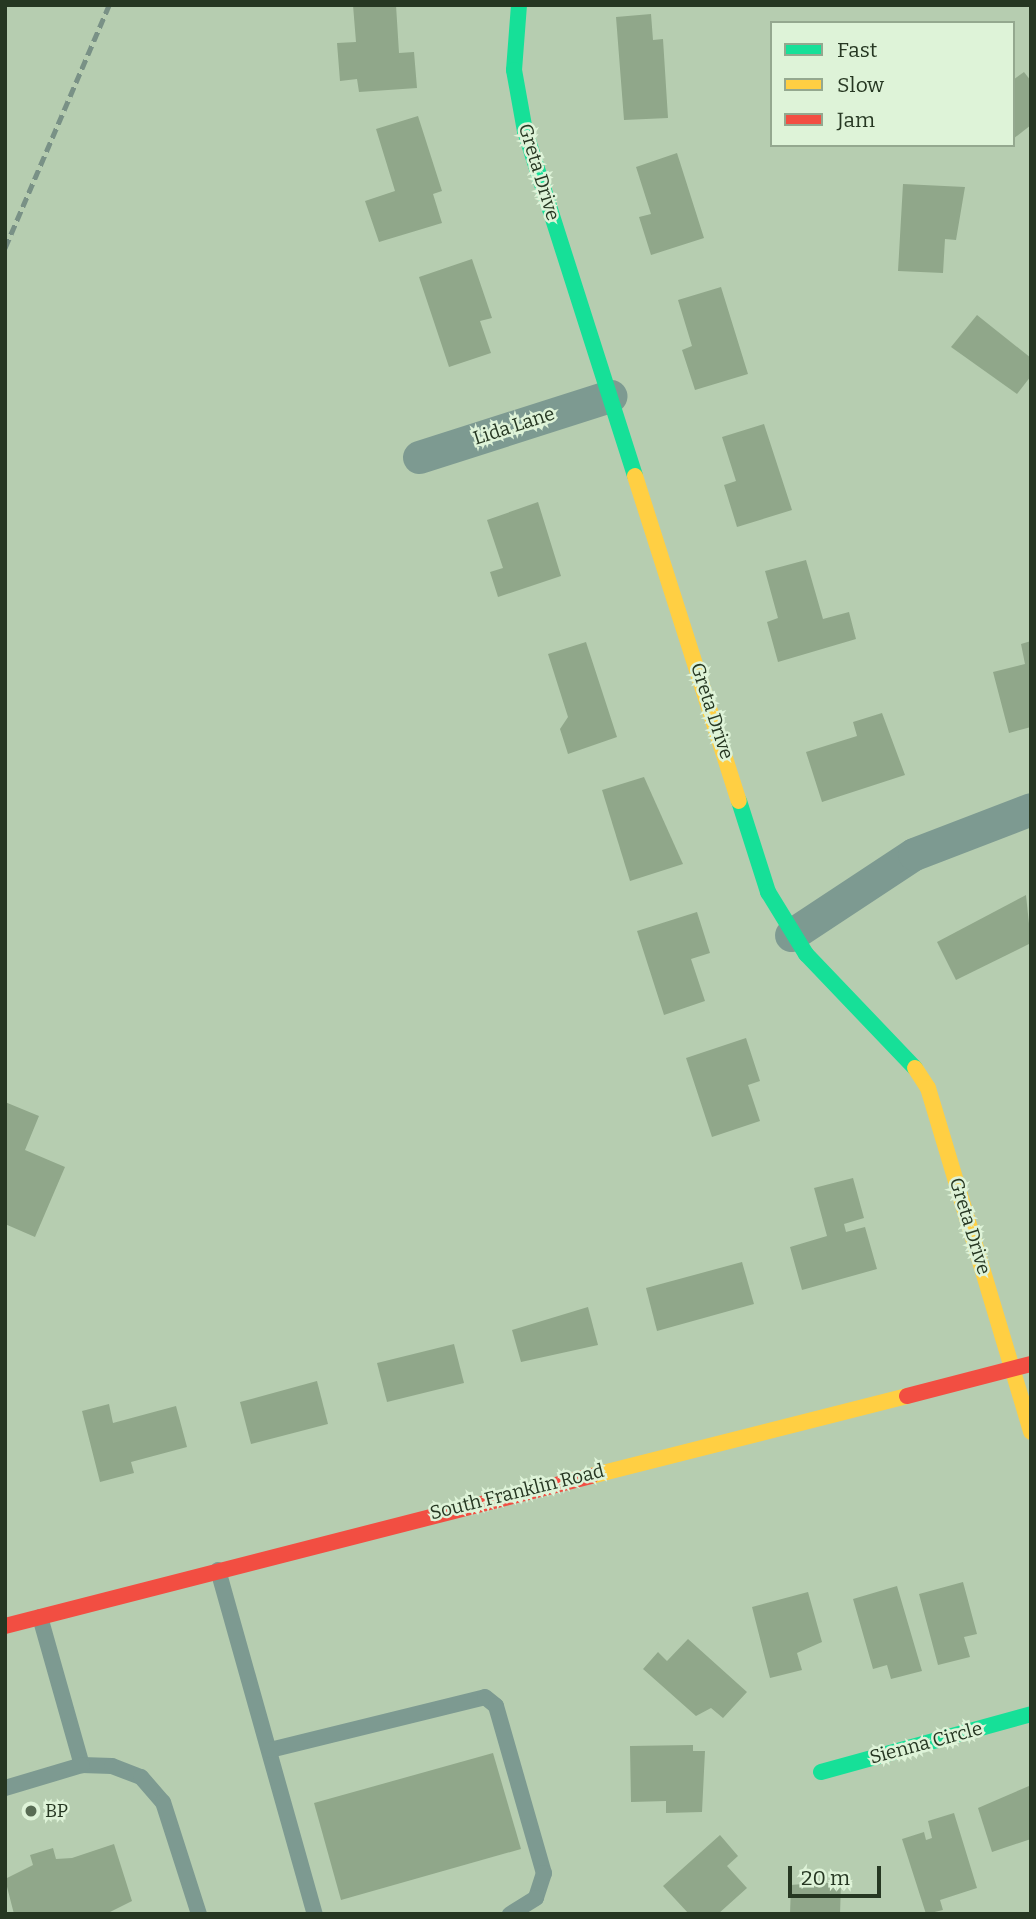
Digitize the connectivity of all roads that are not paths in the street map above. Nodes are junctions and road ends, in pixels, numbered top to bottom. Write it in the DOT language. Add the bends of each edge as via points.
graph roads {
  1 [pos="519,5"];
  2 [pos="610,396"];
  3 [pos="419,457"];
  4 [pos="1031,809"];
  5 [pos="791,935"];
  6 [pos="1031,1364"];
  7 [pos="1013,1368"];
  8 [pos="1031,1432"];
  9 [pos="218,1570"];
  10 [pos="40,1617"];
  11 [pos="5,1626"];
  12 [pos="1031,1714"];
  13 [pos="270,1750"];
  14 [pos="82,1765"];
  15 [pos="821,1772"];
  16 [pos="5,1788"];
  17 [pos="514,1913"];
  18 [pos="199,1914"];
  19 [pos="316,1914"];
  1 -- 2 [label="street, Greta Drive" via="514,70 525,131"];
  2 -- 3 [label="street, Lida Lane"];
  2 -- 5 [label="street, Greta Drive" via="768,892"];
  4 -- 5 [label="street" via="926,848"];
  5 -- 7 [label="street, Greta Drive" via="909,1058 928,1088"];
  6 -- 7 [label="street, South Franklin Road"];
  7 -- 8 [label="street, Greta Drive"];
  7 -- 9 [label="street, South Franklin Road"];
  9 -- 10 [label="street, South Franklin Road"];
  9 -- 13 [label="lane"];
  10 -- 11 [label="street, South Franklin Road"];
  10 -- 14 [label="lane"];
  12 -- 15 [label="street, Sienna Circle"];
  13 -- 17 [label="lane" via="485,1697 496,1706 544,1873 536,1898"];
  13 -- 19 [label="lane"];
  14 -- 16 [label="lane"];
  14 -- 18 [label="lane" via="141,1777 163,1802"];
}
